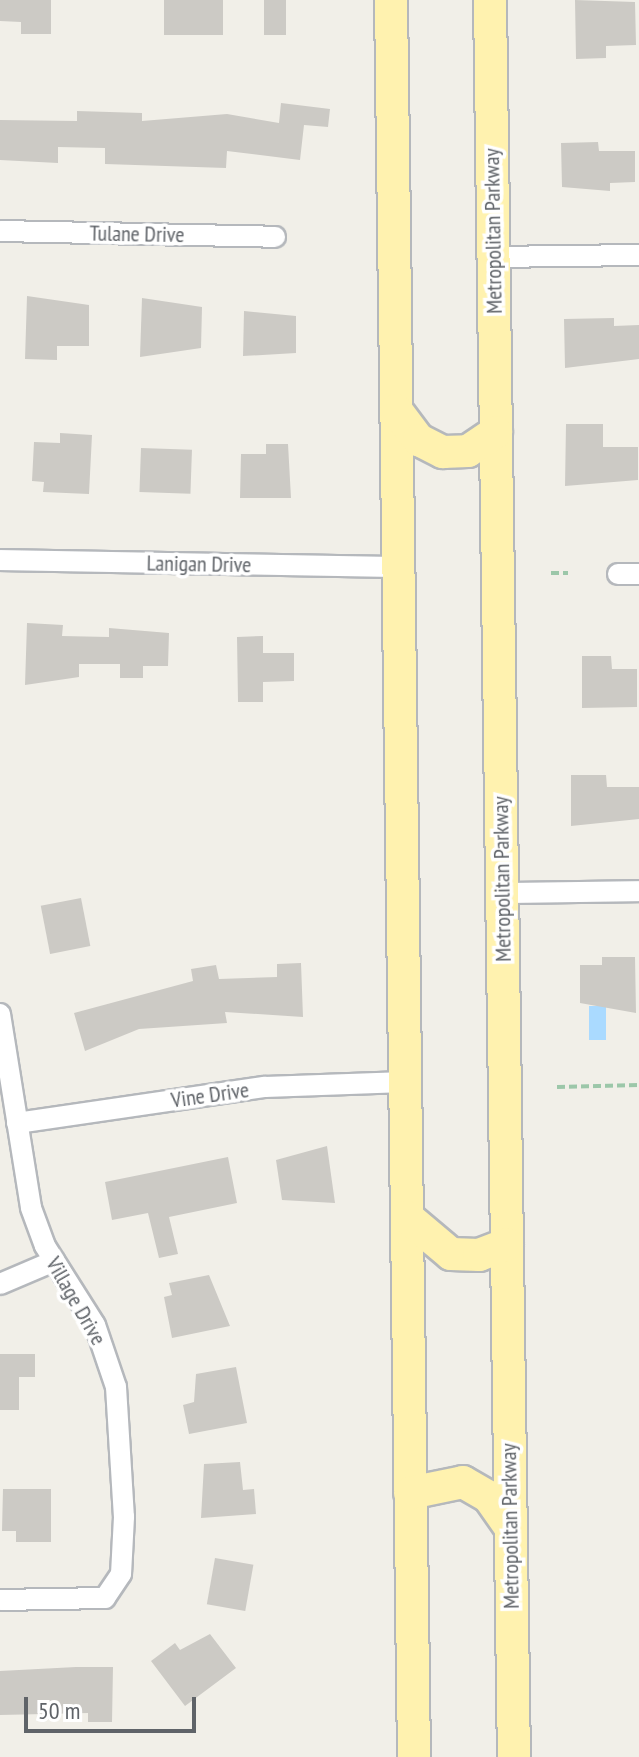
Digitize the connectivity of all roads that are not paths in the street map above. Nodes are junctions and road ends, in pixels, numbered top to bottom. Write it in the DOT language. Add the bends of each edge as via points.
graph roads {
  1 [pos="391,0"];
  2 [pos="490,0"];
  3 [pos="0,231"];
  4 [pos="275,237"];
  5 [pos="639,255"];
  6 [pos="494,257"];
  7 [pos="396,410"];
  8 [pos="496,432"];
  9 [pos="0,560"];
  10 [pos="399,567"];
  11 [pos="618,574"];
  12 [pos="639,574"];
  13 [pos="639,891"];
  14 [pos="502,893"];
  15 [pos="0,1014"];
  16 [pos="405,1082"];
  17 [pos="17,1123"];
  18 [pos="407,1217"];
  19 [pos="507,1244"];
  20 [pos="54,1261"];
  21 [pos="0,1284"];
  22 [pos="410,1493"];
  23 [pos="510,1527"];
  24 [pos="0,1600"];
  25 [pos="414,1757"];
  26 [pos="514,1757"];
  1 -- 7 [label="main road"];
  2 -- 6 [label="main road, Metropolitan Parkway"];
  3 -- 4 [label="street, Tulane Drive"];
  5 -- 6 [label="street"];
  6 -- 8 [label="main road, Metropolitan Parkway"];
  7 -- 8 [label="main road" via="419,440 443,452 468,451"];
  7 -- 10 [label="main road"];
  8 -- 14 [label="main road, Metropolitan Parkway"];
  9 -- 10 [label="street, Lanigan Drive"];
  10 -- 16 [label="main road"];
  11 -- 12 [label="street"];
  13 -- 14 [label="street"];
  14 -- 19 [label="main road, Metropolitan Parkway"];
  15 -- 17 [label="street, Village Drive"];
  16 -- 17 [label="street, Vine Drive" via="265,1087"];
  16 -- 18 [label="main road"];
  17 -- 20 [label="street, Village Drive" via="31,1208"];
  18 -- 19 [label="main road" via="451,1254 479,1255"];
  18 -- 22 [label="main road"];
  19 -- 23 [label="main road, Metropolitan Parkway"];
  20 -- 21 [label="street"];
  20 -- 24 [label="street, Village Drive" via="95,1325 121,1409 122,1557 114,1590 92,1600"];
  22 -- 23 [label="main road" via="463,1482 489,1497"];
  22 -- 25 [label="main road"];
  23 -- 26 [label="main road, Metropolitan Parkway"];
}
